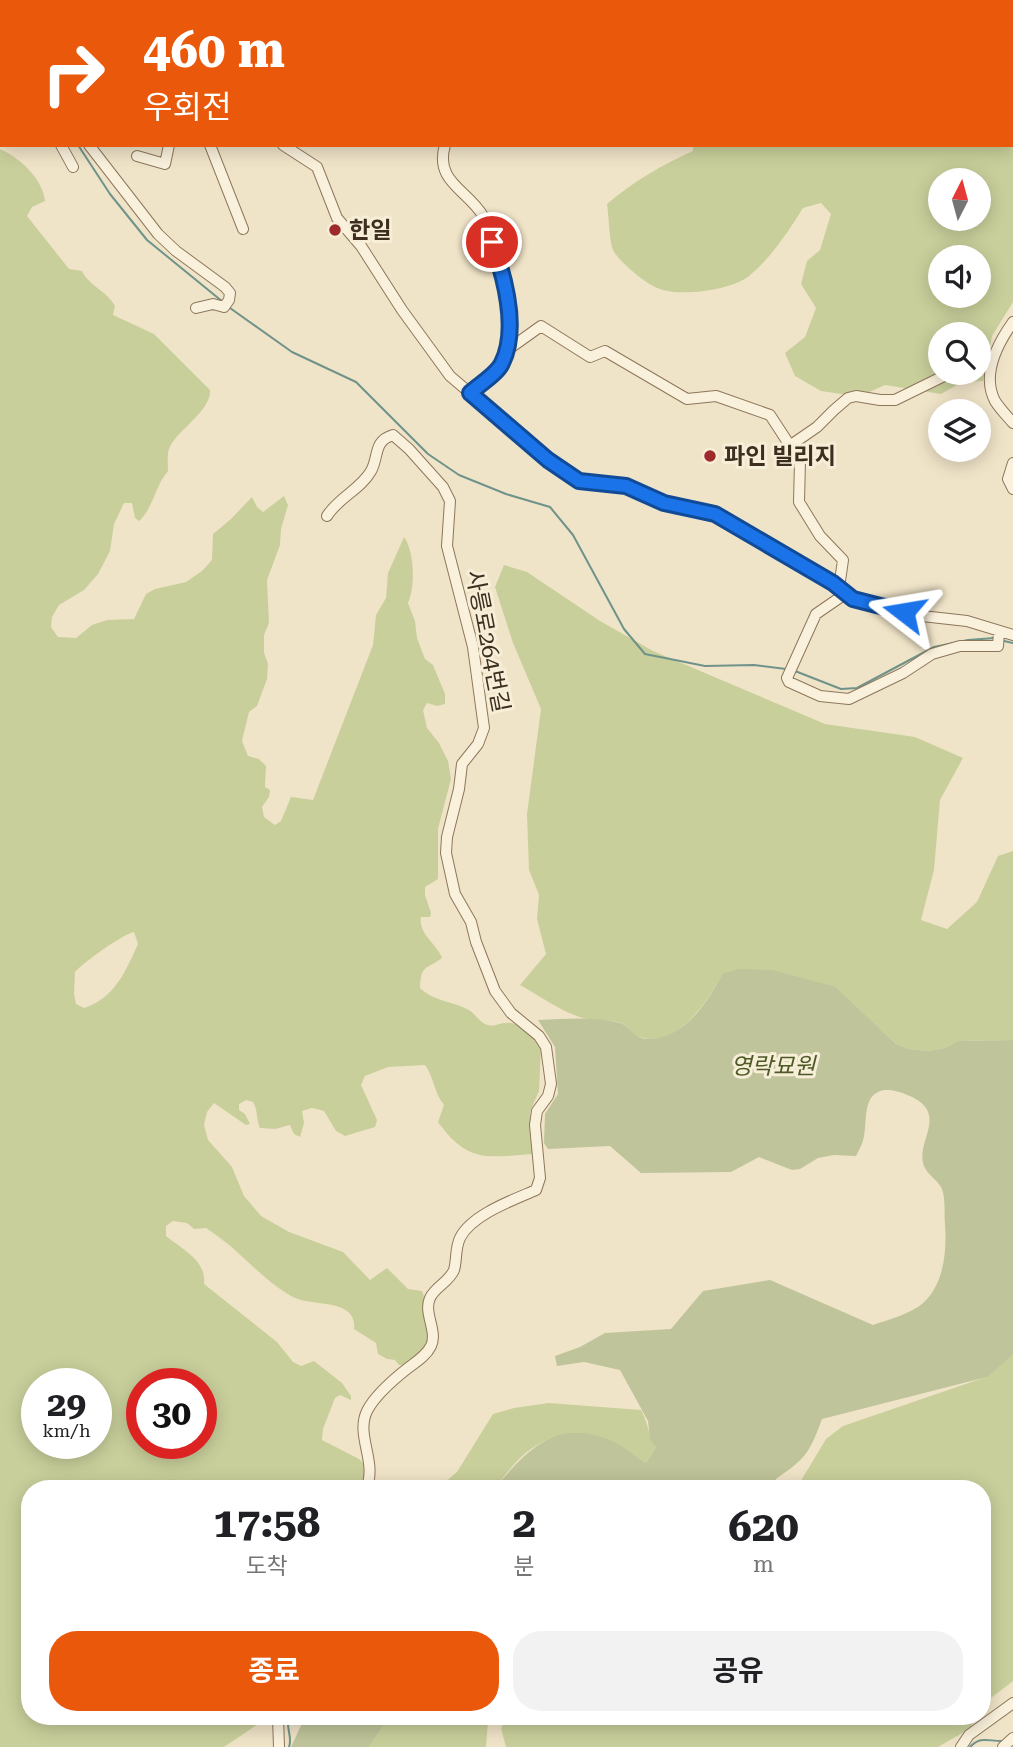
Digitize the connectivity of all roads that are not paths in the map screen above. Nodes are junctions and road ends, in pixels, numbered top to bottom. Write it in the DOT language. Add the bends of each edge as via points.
graph roads {
  1 [pos="62,147"];
  2 [pos="91,147"];
  3 [pos="169,147"];
  4 [pos="211,147"];
  5 [pos="287,147"];
  6 [pos="444,147"];
  7 [pos="137,156"];
  8 [pos="73,167"];
  9 [pos="243,229"];
  10 [pos="196,308"];
  11 [pos="1013,322"];
  12 [pos="506,351"];
  13 [pos="992,362"];
  14 [pos="928,384"];
  15 [pos="470,393"];
  16 [pos="1013,423"];
  17 [pos="788,447"];
  18 [pos="1013,463"];
  19 [pos="1013,489"];
  20 [pos="327,516"];
  21 [pos="842,591"];
  22 [pos="1013,635"];
  23 [pos="999,636"];
  24 [pos="368,1480"];
  25 [pos="1013,1703"];
  26 [pos="991,1719"];
  27 [pos="278,1725"];
  28 [pos="983,1725"];
  29 [pos="279,1747"];
  30 [pos="961,1747"];
  1 -- 8 [label="street"];
  2 -- 10 [label="street" via="153,228 228,290 227,304"];
  3 -- 7 [label="street" via="165,164"];
  4 -- 9 [label="street"];
  5 -- 15 [label="street" via="317,167 337,218 450,376"];
  6 -- 12 [label="street" via="441,158 447,178 483,216 501,267 510,311"];
  11 -- 13 [label="street"];
  12 -- 15 [label="street" via="502,366"];
  12 -- 17 [label="street" via="541,326 590,356 605,351 687,400 716,396 770,415"];
  13 -- 16 [label="street" via="993,397"];
  14 -- 17 [label="street" via="895,400 848,398"];
  15 -- 21 [label="street" via="579,481 626,486 664,503 715,514"];
  17 -- 21 [label="street" via="800,461 799,502 820,536 843,560"];
  18 -- 19 [label="street" via="1008,479"];
  20 -- 24 [label="street, 사릉로264번길" via="370,474 377,446 393,435 443,487 450,501 447,546 473,647 484,728 462,764 446,853 455,894 471,922 495,991 546,1047 551,1084 537,1111 540,1178 536,1190 496,1208 467,1227 460,1238 454,1270 430,1298 431,1345 367,1410"];
  21 -- 23 [label="street" via="886,609 967,621"];
  21 -- 23 [label="street" via="816,614 791,670 789,682 820,696 849,699 932,654"];
  22 -- 23 [label="street"];
  25 -- 26 [label="street"];
  27 -- 29 [label="street"];
  28 -- 30 [label="street"];
}
